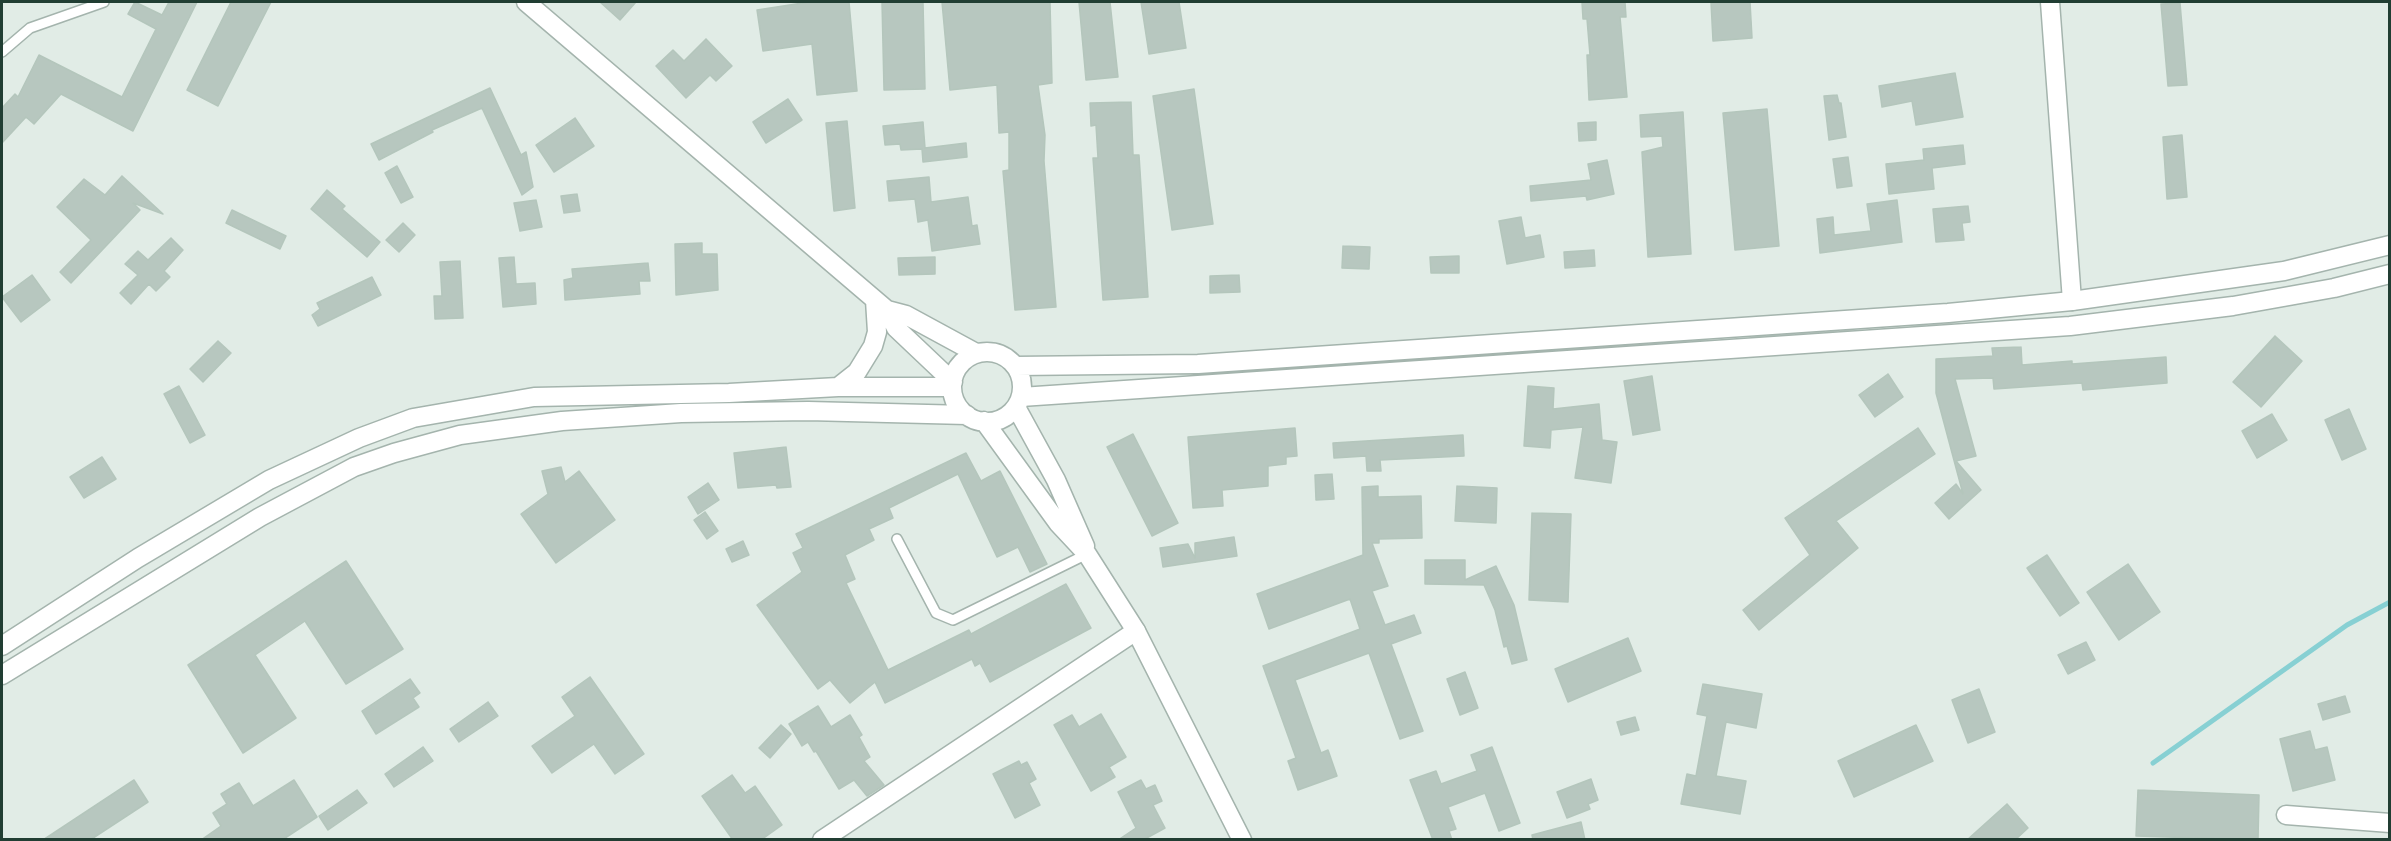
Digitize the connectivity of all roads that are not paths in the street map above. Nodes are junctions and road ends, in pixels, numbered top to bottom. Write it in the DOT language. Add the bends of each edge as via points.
graph roads {
  1 [pos="104,2"];
  2 [pos="526,2"];
  3 [pos="2050,2"];
  4 [pos="2,52"];
  5 [pos="2390,245"];
  6 [pos="2390,274"];
  7 [pos="2072,301"];
  8 [pos="881,305"];
  9 [pos="976,353"];
  10 [pos="1016,366"];
  11 [pos="952,384"];
  12 [pos="838,387"];
  13 [pos="1018,402"];
  14 [pos="976,418"];
  15 [pos="897,539"];
  16 [pos="1087,554"];
  17 [pos="1136,631"];
  18 [pos="2,646"];
  19 [pos="2,675"];
  20 [pos="2286,814"];
  21 [pos="2390,823"];
  22 [pos="822,840"];
  23 [pos="1242,840"];
  1 -- 4 [label="lane" via="30,28"];
  2 -- 8 [label="street"];
  3 -- 7 [label="street"];
  5 -- 7 [label="street" via="2284,271"];
  6 -- 13 [label="street" via="2233,306 2070,326"];
  7 -- 10 [label="street" via="1948,313 1198,364"];
  8 -- 9 [label="street"];
  8 -- 11 [label="street" via="896,328"];
  8 -- 12 [label="street" via="873,346 857,372"];
  9 -- 10 [label="street" via="998,353"];
  9 -- 11 [label="street" via="961,364"];
  10 -- 13 [label="street" via="1022,381"];
  11 -- 12 [label="street"];
  11 -- 14 [label="street" via="954,398"];
  12 -- 18 [label="street" via="534,397 413,418 269,480"];
  13 -- 14 [label="street" via="998,420"];
  13 -- 16 [label="street" via="1069,506"];
  14 -- 16 [label="street"];
  14 -- 19 [label="street" via="808,411 681,413 460,435 354,467 260,517"];
  15 -- 16 [label="lane" via="936,614 952,620"];
  16 -- 17 [label="street"];
  17 -- 22 [label="street"];
  17 -- 23 [label="street"];
  20 -- 21 [label="street"];
}
